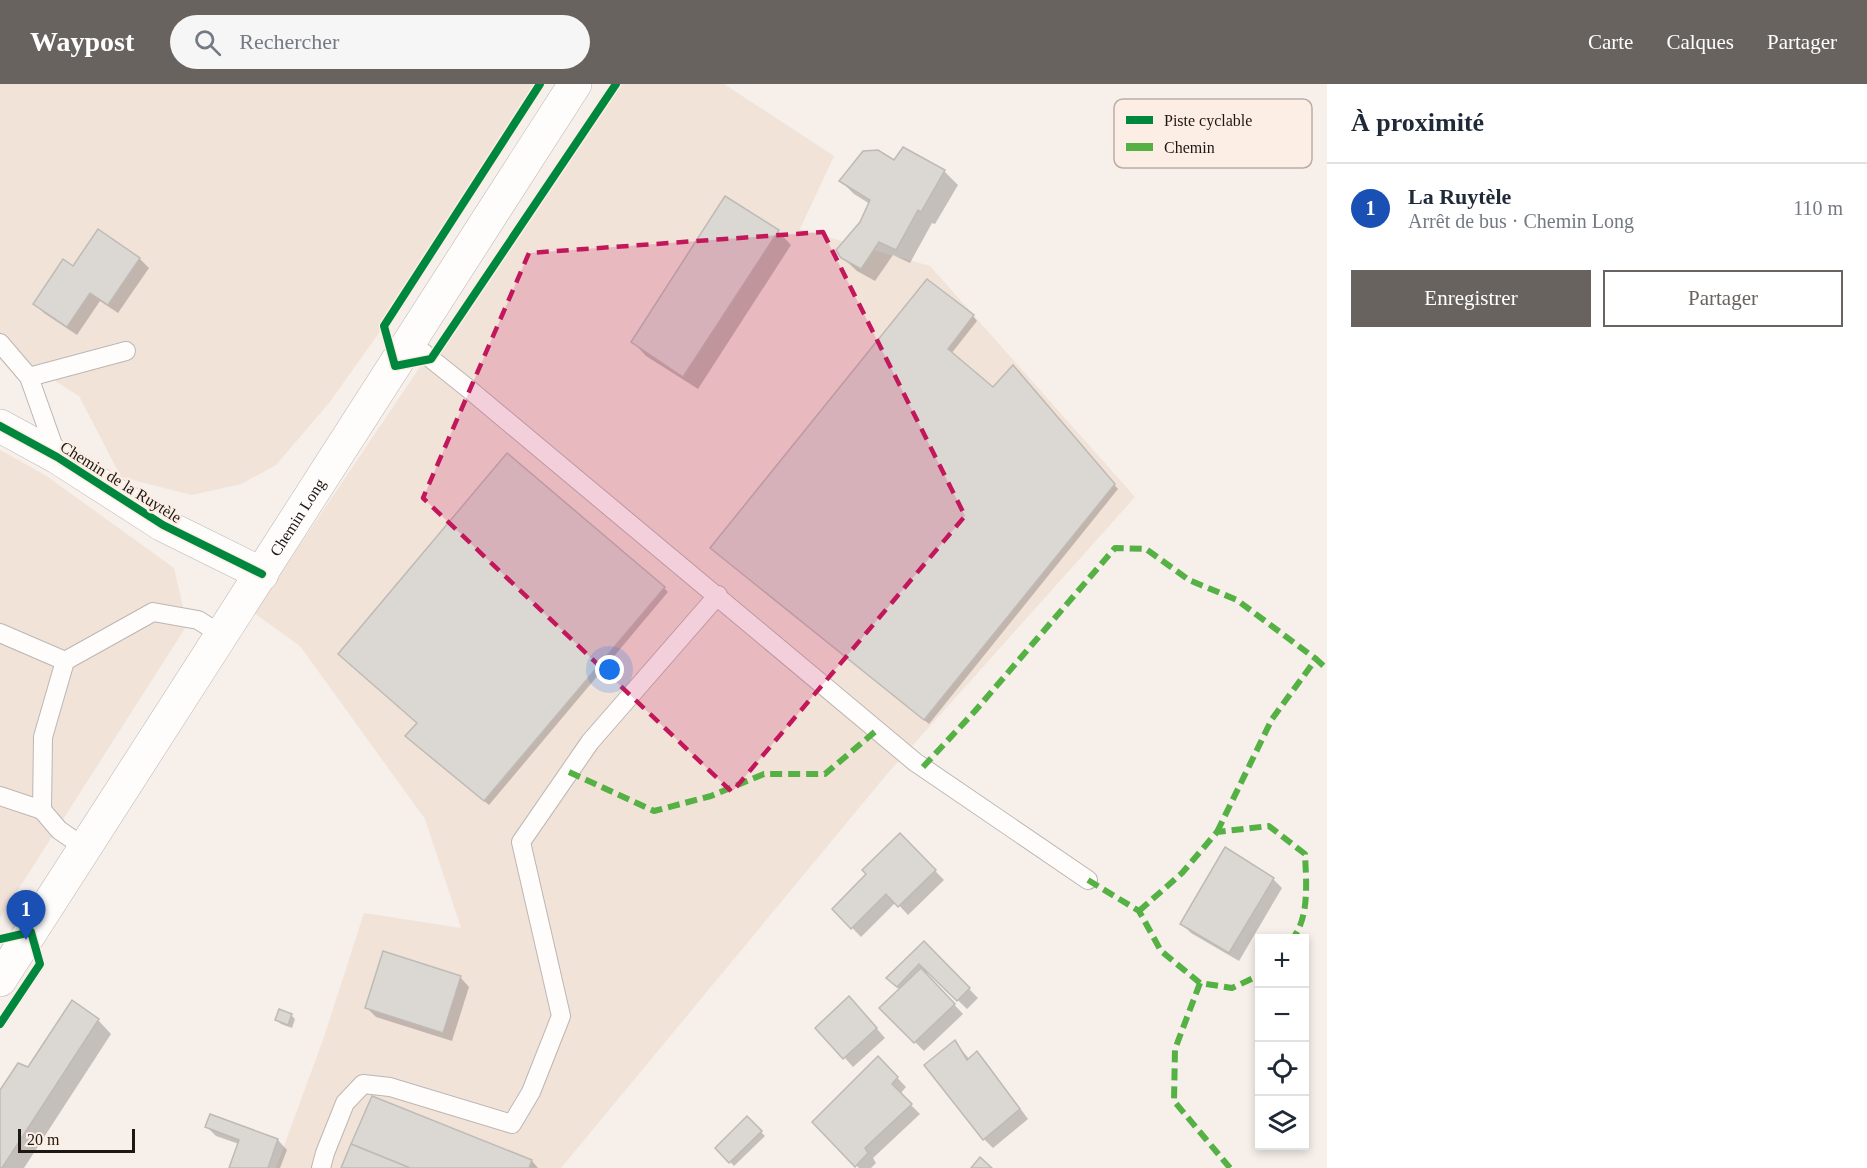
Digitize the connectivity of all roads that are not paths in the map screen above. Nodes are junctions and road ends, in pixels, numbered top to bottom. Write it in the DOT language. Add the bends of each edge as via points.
graph roads {
  1 [pos="575,84"];
  2 [pos="410,342"];
  3 [pos="0,343"];
  4 [pos="126,351"];
  5 [pos="29,378"];
  6 [pos="0,426"];
  7 [pos="57,457"];
  8 [pos="262,574"];
  9 [pos="718,596"];
  10 [pos="0,633"];
  11 [pos="222,635"];
  12 [pos="65,662"];
  13 [pos="0,796"];
  14 [pos="42,810"];
  15 [pos="85,848"];
  16 [pos="1088,880"];
  17 [pos="0,980"];
  18 [pos="321,1168"];
  1 -- 2 [label="main road, Chemin Long"];
  2 -- 8 [label="main road, Chemin Long"];
  2 -- 9 [label="lane"];
  3 -- 5 [label="lane"];
  4 -- 5 [label="lane"];
  5 -- 7 [label="lane"];
  6 -- 7 [label="main road, Chemin de la Ruytèle"];
  7 -- 8 [label="main road, Chemin de la Ruytèle" via="163,525"];
  8 -- 11 [label="main road, Chemin Long"];
  9 -- 16 [label="lane" via="915,762"];
  9 -- 18 [label="lane" via="590,742 521,842 561,1016 531,1092 512,1124 390,1087 363,1084 345,1103"];
  10 -- 12 [label="lane"];
  11 -- 12 [label="lane" via="198,620 153,612"];
  11 -- 15 [label="main road, Chemin Long"];
  12 -- 14 [label="lane" via="43,737"];
  13 -- 14 [label="lane"];
  14 -- 15 [label="lane" via="59,830"];
  15 -- 17 [label="main road, Chemin Long"];
}
